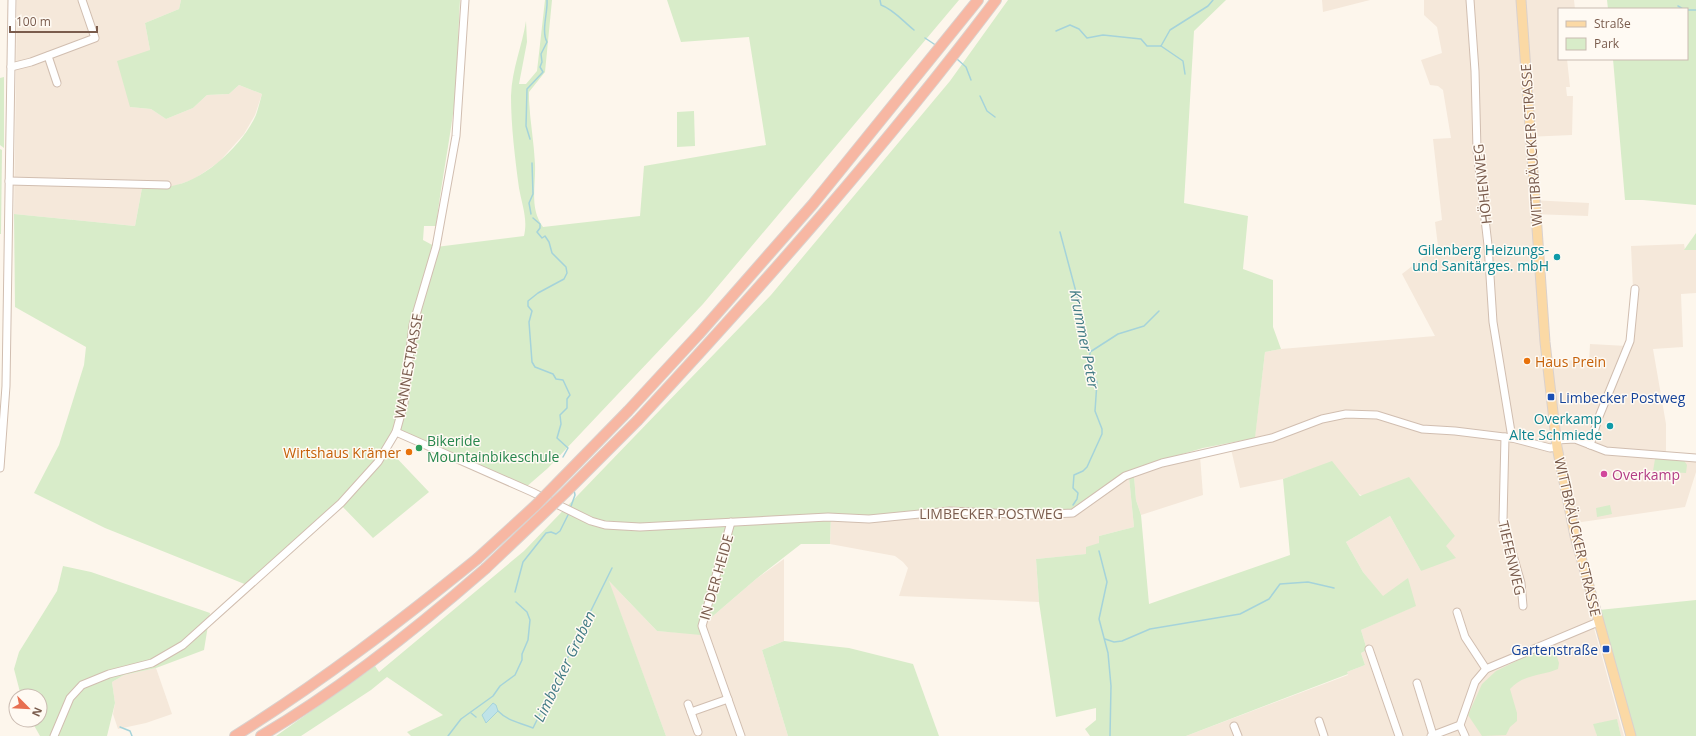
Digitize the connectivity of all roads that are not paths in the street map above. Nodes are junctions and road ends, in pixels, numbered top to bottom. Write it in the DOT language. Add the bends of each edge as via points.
graph roads {
  1 [pos="12,0"];
  2 [pos="82,0"];
  3 [pos="465,0"];
  4 [pos="978,0"];
  5 [pos="996,0"];
  6 [pos="1470,0"];
  7 [pos="1521,0"];
  8 [pos="48,56"];
  9 [pos="11,67"];
  10 [pos="57,83"];
  11 [pos="9,181"];
  12 [pos="167,185"];
  13 [pos="1635,289"];
  14 [pos="4,295"];
  15 [pos="396,432"];
  16 [pos="1509,438"];
  17 [pos="1557,444"];
  18 [pos="1590,445"];
  19 [pos="1696,458"];
  20 [pos="0,468"];
  21 [pos="731,522"];
  22 [pos="1522,606"];
  23 [pos="1457,612"];
  24 [pos="1598,622"];
  25 [pos="1369,649"];
  26 [pos="1486,669"];
  27 [pos="1417,683"];
  28 [pos="728,699"];
  29 [pos="688,704"];
  30 [pos="691,712"];
  31 [pos="1319,721"];
  32 [pos="1460,725"];
  33 [pos="1234,726"];
  34 [pos="698,732"];
  35 [pos="54,736"];
  36 [pos="235,736"];
  37 [pos="261,736"];
  38 [pos="741,736"];
  39 [pos="1238,736"];
  40 [pos="1324,736"];
  41 [pos="1398,736"];
  42 [pos="1432,736"];
  43 [pos="1465,736"];
  44 [pos="1631,736"];
  1 -- 9 [label="street"];
  2 -- 8 [label="street" via="95,38"];
  3 -- 15 [label="street, WANNESTRASSE" via="456,136 436,247 413,325 404,403"];
  4 -- 36 [label="highway, bridge" via="773,251 628,411 536,505 477,559 343,664"];
  5 -- 37 [label="highway, bridge" via="911,107 781,262 638,420 565,493 450,600 368,663 297,714"];
  6 -- 16 [label="street, HÖHENWEG" via="1477,150 1488,244 1493,322"];
  7 -- 17 [label="main road, WITTBRÄUCKER STRASSE" via="1545,342"];
  8 -- 9 [label="street"];
  8 -- 10 [label="street"];
  9 -- 11 [label="street"];
  11 -- 12 [label="street"];
  11 -- 14 [label="street"];
  13 -- 18 [label="street" via="1630,341"];
  14 -- 20 [label="street" via="5,410"];
  15 -- 21 [label="street, LIMBECKER POSTWEG" via="598,523 619,526"];
  15 -- 35 [label="street, WANNESTRASSE" via="378,462 341,503 183,645 159,660 93,680 77,688 65,708"];
  16 -- 17 [label="street, LIMBECKER POSTWEG" via="1546,447"];
  16 -- 21 [label="street, LIMBECKER POSTWEG" via="1455,431 1431,431 1377,415 1346,414 1322,419 1272,438 1162,463 1125,476 1073,513 1031,515 950,511 869,519 828,517"];
  16 -- 22 [label="street, TIEFENWEG" via="1503,520 1521,583"];
  17 -- 18 [label="street, LIMBECKER POSTWEG" via="1575,439"];
  17 -- 24 [label="main road, WITTBRÄUCKER STRASSE" via="1569,509"];
  18 -- 19 [label="street, LIMBECKER POSTWEG" via="1612,451"];
  21 -- 28 [label="street, IN DER HEIDE" via="702,626"];
  23 -- 26 [label="street" via="1465,637"];
  24 -- 26 [label="street"];
  24 -- 44 [label="main road, WITTBRÄUCKER STRASSE"];
  25 -- 41 [label="street"];
  26 -- 32 [label="street" via="1475,682"];
  27 -- 42 [label="street"];
  28 -- 30 [label="street"];
  28 -- 38 [label="street, IN DER HEIDE"];
  29 -- 30 [label="street"];
  30 -- 34 [label="street"];
  31 -- 40 [label="street"];
  32 -- 42 [label="street"];
  32 -- 43 [label="street"];
  33 -- 39 [label="street"];
}
